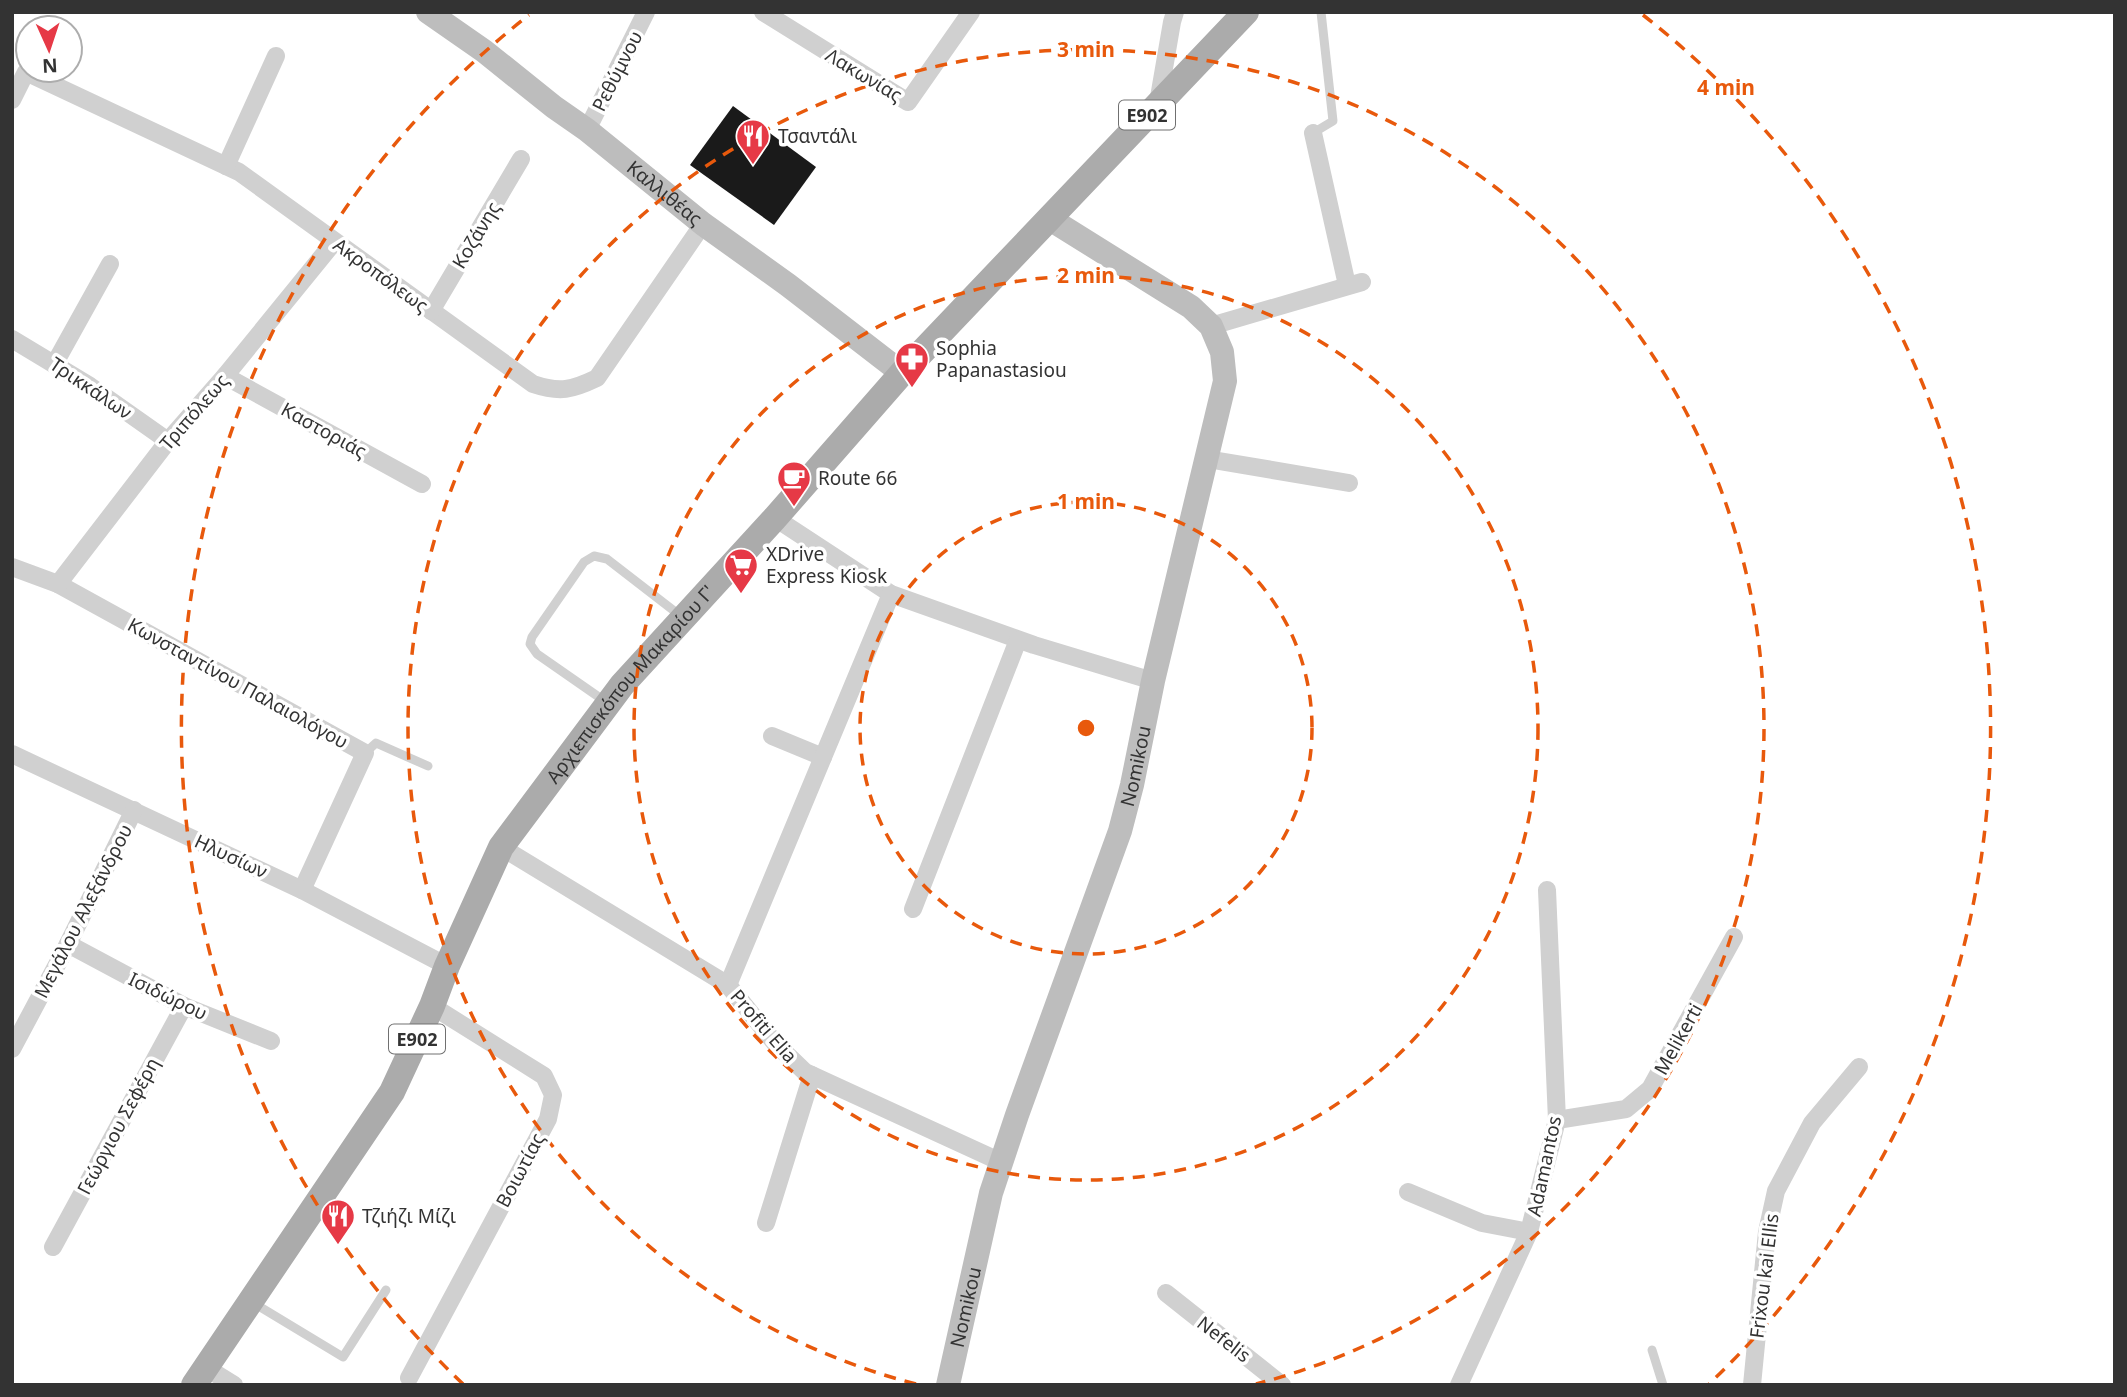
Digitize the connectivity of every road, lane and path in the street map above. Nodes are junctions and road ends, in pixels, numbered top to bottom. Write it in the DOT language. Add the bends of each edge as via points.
graph roads {
  1 [pos="428,12"];
  2 [pos="646,12"];
  3 [pos="763,12"];
  4 [pos="971,12"];
  5 [pos="1175,12"];
  6 [pos="1246,12"];
  7 [pos="1321,12"];
  8 [pos="276,56"];
  9 [pos="12,100"];
  10 [pos="1158,103"];
  11 [pos="587,130"];
  12 [pos="1313,133"];
  13 [pos="521,159"];
  14 [pos="226,166"];
  15 [pos="1050,219"];
  16 [pos="703,224"];
  17 [pos="334,242"];
  18 [pos="110,264"];
  19 [pos="431,311"];
  20 [pos="1211,326"];
  21 [pos="12,339"];
  22 [pos="55,363"];
  23 [pos="902,373"];
  24 [pos="225,376"];
  25 [pos="168,442"];
  26 [pos="1206,459"];
  27 [pos="1349,483"];
  28 [pos="422,484"];
  29 [pos="775,518"];
  30 [pos="12,567"];
  31 [pos="58,584"];
  32 [pos="891,594"];
  33 [pos="683,618"];
  34 [pos="1018,640"];
  35 [pos="1153,681"];
  36 [pos="608,703"];
  37 [pos="772,736"];
  38 [pos="365,753"];
  39 [pos="12,754"];
  40 [pos="823,757"];
  41 [pos="428,766"];
  42 [pos="134,810"];
  43 [pos="501,847"];
  44 [pos="302,890"];
  45 [pos="1547,890"];
  46 [pos="913,909"];
  47 [pos="1734,937"];
  48 [pos="68,944"];
  49 [pos="446,966"];
  50 [pos="728,985"];
  51 [pos="184,1006"];
  52 [pos="432,1006"];
  53 [pos="271,1041"];
  54 [pos="12,1049"];
  55 [pos="1859,1067"];
  56 [pos="813,1075"];
  57 [pos="1557,1120"];
  58 [pos="1001,1162"];
  59 [pos="1408,1192"];
  60 [pos="765,1223"];
  61 [pos="1529,1232"];
  62 [pos="53,1247"];
  63 [pos="386,1290"];
  64 [pos="1166,1293"];
  65 [pos="250,1301"];
  66 [pos="1652,1350"];
  67 [pos="200,1376"];
  68 [pos="409,1378"];
  69 [pos="234,1385"];
  70 [pos="948,1385"];
  71 [pos="1282,1385"];
  72 [pos="1459,1385"];
  73 [pos="1663,1385"];
  74 [pos="1752,1385"];
  1 -- 11 [label="street, Καλλιθέας"];
  2 -- 11 [label="street, Ρεθύμνου"];
  3 -- 4 [label="street, Λακωνίας" via="908,103"];
  5 -- 10 [label="street"];
  6 -- 10 [label="main road, Αρχιεπισκόπου Μακαρίου Γ' / E902"];
  7 -- 12 [label="lane" via="1333,121"];
  8 -- 14 [label="street"];
  9 -- 14 [label="street, Ακροπόλεως" via="26,72"];
  10 -- 15 [label="main road, Αρχιεπισκόπου Μακαρίου Γ' / E902"];
  11 -- 16 [label="street, Καλλιθέας"];
  12 -- 20 [label="street" via="1354,283"];
  13 -- 19 [label="street, Κοζάνης"];
  14 -- 17 [label="street, Ακροπόλεως"];
  15 -- 20 [label="street, Nomikou" via="1191,307"];
  15 -- 23 [label="main road, Αρχιεπισκόπου Μακαρίου Γ' / E902"];
  16 -- 19 [label="street, Ακροπόλεως" via="597,378 576,389 552,391 533,384"];
  16 -- 23 [label="street, Καλλιθέας"];
  17 -- 19 [label="street, Ακροπόλεως"];
  17 -- 24 [label="street, Τριπόλεως"];
  18 -- 22 [label="street"];
  20 -- 26 [label="street, Nomikou" via="1222,352 1225,381"];
  21 -- 22 [label="street, Τρικκάλων"];
  22 -- 25 [label="street, Τρικκάλων"];
  23 -- 29 [label="main road, Αρχιεπισκόπου Μακαρίου Γ' / E902"];
  24 -- 25 [label="street, Τριπόλεως"];
  24 -- 28 [label="street, Καστοριάς"];
  25 -- 31 [label="street, Τριπόλεως"];
  26 -- 27 [label="street"];
  26 -- 35 [label="street, Nomikou"];
  29 -- 32 [label="street"];
  29 -- 33 [label="main road, Αρχιεπισκόπου Μακαρίου Γ' / E902"];
  30 -- 31 [label="street, Κωνσταντίνου Παλαιολόγου"];
  31 -- 38 [label="street, Κωνσταντίνου Παλαιολόγου"];
  32 -- 34 [label="street"];
  32 -- 40 [label="street"];
  33 -- 36 [label="main road, Αρχιεπισκόπου Μακαρίου Γ' / E902"];
  33 -- 36 [label="lane" via="607,559 594,556 584,562 530,644 537,654"];
  34 -- 35 [label="street"];
  34 -- 46 [label="street"];
  35 -- 58 [label="street, Nomikou" via="1121,831"];
  36 -- 43 [label="main road, Αρχιεπισκόπου Μακαρίου Γ' / E902"];
  37 -- 40 [label="street"];
  38 -- 41 [label="lane" via="376,743"];
  38 -- 44 [label="street, Κωνσταντίνου Παλαιολόγου"];
  39 -- 42 [label="street, Ηλυσίων"];
  40 -- 50 [label="street"];
  42 -- 44 [label="street, Ηλυσίων"];
  42 -- 48 [label="street, Μεγάλου Αλεξάνδρου"];
  43 -- 49 [label="main road, Αρχιεπισκόπου Μακαρίου Γ' / E902"];
  43 -- 50 [label="street, Profiti Elia"];
  44 -- 49 [label="street, Ηλυσίων"];
  45 -- 57 [label="street, Adamantos"];
  47 -- 57 [label="street, Melikerti" via="1650,1088 1626,1109"];
  48 -- 51 [label="street, Ισιδώρου"];
  48 -- 54 [label="street, Μεγάλου Αλεξάνδρου"];
  49 -- 52 [label="main road, Αρχιεπισκόπου Μακαρίου Γ' / E902"];
  50 -- 56 [label="street, Profiti Elia" via="775,1043"];
  51 -- 53 [label="street, Ισιδώρου"];
  51 -- 62 [label="street, Γεώργιου Σεφέρη"];
  52 -- 65 [label="main road, Αρχιεπισκόπου Μακαρίου Γ' / E902" via="392,1092"];
  52 -- 68 [label="street, Βοιωτίας" via="544,1076 553,1094 548,1119"];
  55 -- 74 [label="street, Frixou kai Ellis" via="1812,1123 1776,1191 1767,1233"];
  56 -- 58 [label="street, Profiti Elia"];
  56 -- 60 [label="street"];
  57 -- 61 [label="street, Adamantos"];
  58 -- 70 [label="street, Nomikou"];
  59 -- 61 [label="street" via="1482,1223"];
  61 -- 72 [label="street, Adamantos"];
  63 -- 65 [label="lane" via="343,1357"];
  64 -- 71 [label="street, Nefelis"];
  65 -- 67 [label="main road, Αρχιεπισκόπου Μακαρίου Γ' / E902"];
  66 -- 73 [label="lane"];
  67 -- 69 [label="street"];
}
